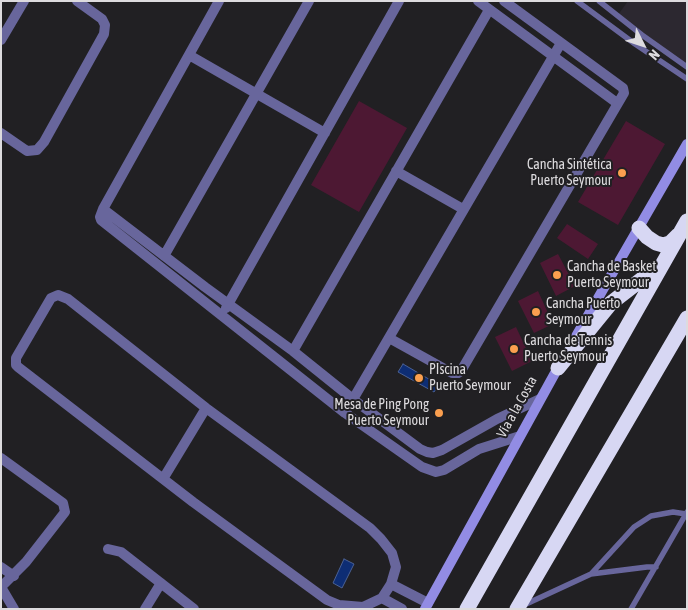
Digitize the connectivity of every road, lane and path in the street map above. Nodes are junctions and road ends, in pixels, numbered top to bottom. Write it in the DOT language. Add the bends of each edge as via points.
graph roads {
  1 [pos="24,1"];
  2 [pos="77,1"];
  3 [pos="219,1"];
  4 [pos="310,1"];
  5 [pos="399,1"];
  6 [pos="478,1"];
  7 [pos="504,1"];
  8 [pos="577,1"];
  9 [pos="599,1"];
  10 [pos="489,10"];
  11 [pos="1,40"];
  12 [pos="561,43"];
  13 [pos="189,54"];
  14 [pos="552,56"];
  15 [pos="687,67"];
  16 [pos="687,79"];
  17 [pos="258,94"];
  18 [pos="617,103"];
  19 [pos="325,132"];
  20 [pos="1,133"];
  21 [pos="687,144"];
  22 [pos="396,171"];
  23 [pos="103,209"];
  24 [pos="463,209"];
  25 [pos="683,227"];
  26 [pos="639,228"];
  27 [pos="164,256"];
  28 [pos="665,259"];
  29 [pos="229,304"];
  30 [pos="222,316"];
  31 [pos="687,318"];
  32 [pos="389,338"];
  33 [pos="293,351"];
  34 [pos="558,368"];
  35 [pos="540,399"];
  36 [pos="354,400"];
  37 [pos="206,408"];
  38 [pos="346,413"];
  39 [pos="520,436"];
  40 [pos="1,458"];
  41 [pos="163,479"];
  42 [pos="686,513"];
  43 [pos="108,549"];
  44 [pos="1,567"];
  45 [pos="656,567"];
  46 [pos="591,574"];
  47 [pos="14,576"];
  48 [pos="161,583"];
  49 [pos="391,584"];
  50 [pos="1,587"];
  51 [pos="382,598"];
  52 [pos="427,606"];
  53 [pos="518,608"];
  54 [pos="14,609"];
  55 [pos="145,609"];
  56 [pos="194,609"];
  57 [pos="402,609"];
  58 [pos="467,609"];
  59 [pos="631,609"];
  1 -- 11 [label="street"];
  2 -- 20 [label="street" via="102,19 104,34 44,142 37,150 27,151"];
  3 -- 13 [label="street"];
  4 -- 17 [label="street"];
  5 -- 19 [label="street"];
  6 -- 10 [label="street"];
  7 -- 12 [label="street"];
  8 -- 16 [label="lane"];
  9 -- 15 [label="lane"];
  10 -- 14 [label="street"];
  10 -- 22 [label="street"];
  12 -- 14 [label="street"];
  12 -- 18 [label="street" via="623,88 624,93"];
  13 -- 17 [label="street"];
  13 -- 23 [label="street"];
  14 -- 18 [label="street"];
  14 -- 24 [label="street"];
  17 -- 19 [label="street"];
  17 -- 27 [label="street"];
  18 -- 32 [label="street" via="461,371 452,373"];
  19 -- 29 [label="street"];
  21 -- 26 [label="street, Vía a la Costa"];
  22 -- 24 [label="street"];
  22 -- 33 [label="street"];
  23 -- 27 [label="street"];
  23 -- 30 [label="street" via="102,222"];
  24 -- 32 [label="street"];
  25 -- 26 [label="highway" via="670,243 663,245 647,237"];
  25 -- 28 [label="highway"];
  26 -- 34 [label="street, Vía a la Costa"];
  27 -- 29 [label="street"];
  28 -- 34 [label="highway" via="611,303"];
  28 -- 58 [label="highway"];
  29 -- 30 [label="street"];
  29 -- 33 [label="street"];
  30 -- 38 [label="street"];
  31 -- 53 [label="highway"];
  32 -- 36 [label="street"];
  33 -- 36 [label="street"];
  34 -- 35 [label="street, Vía a la Costa"];
  35 -- 36 [label="street" via="433,453 420,449"];
  35 -- 39 [label="street, Vía a la Costa"];
  36 -- 38 [label="street"];
  37 -- 41 [label="street"];
  37 -- 41 [label="street" via="68,299 58,295 51,298 16,358 16,365"];
  37 -- 49 [label="street" via="370,528 392,553 396,567"];
  38 -- 39 [label="street" via="422,467 436,472 451,467 479,449"];
  39 -- 52 [label="street, Vía a la Costa"];
  40 -- 47 [label="street" via="63,503 65,512"];
  41 -- 51 [label="street" via="327,600 339,605 363,607"];
  42 -- 45 [label="lane"];
  42 -- 46 [label="lane" via="651,516 634,527"];
  43 -- 48 [label="street" via="121,552"];
  44 -- 47 [label="street"];
  45 -- 46 [label="lane"];
  45 -- 59 [label="lane"];
  46 -- 53 [label="lane"];
  47 -- 50 [label="street"];
  48 -- 55 [label="street"];
  48 -- 56 [label="street"];
  49 -- 51 [label="street"];
  49 -- 52 [label="street"];
  50 -- 54 [label="street"];
  51 -- 57 [label="street"];
}
